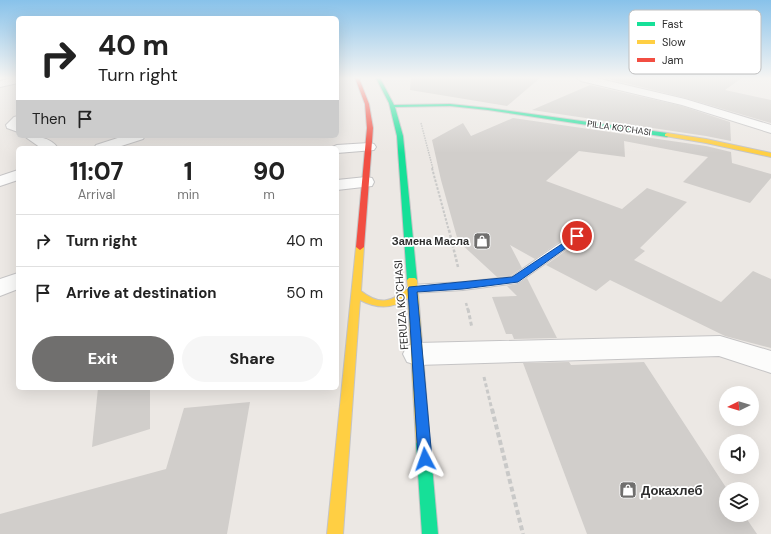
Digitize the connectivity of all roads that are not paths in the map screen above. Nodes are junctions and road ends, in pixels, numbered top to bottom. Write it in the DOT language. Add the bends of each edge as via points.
graph roads {
  1 [pos="368,103"];
  2 [pos="391,103"];
  3 [pos="688,103"];
  4 [pos="393,106"];
  5 [pos="771,129"];
  6 [pos="34,138"];
  7 [pos="132,138"];
  8 [pos="48,146"];
  9 [pos="107,146"];
  10 [pos="369,147"];
  11 [pos="339,148"];
  12 [pos="771,155"];
  13 [pos="16,176"];
  14 [pos="0,181"];
  15 [pos="366,182"];
  16 [pos="339,185"];
  17 [pos="577,236"];
  18 [pos="16,281"];
  19 [pos="0,288"];
  20 [pos="412,289"];
  21 [pos="356,292"];
  22 [pos="417,354"];
  23 [pos="771,362"];
  24 [pos="335,534"];
  25 [pos="430,534"];
  1 -- 10 [label="main road"];
  2 -- 4 [label="main road, FERUZA KO'CHASI"];
  3 -- 5 [label="street"];
  4 -- 12 [label="main road, PILLA KO'CHASI" via="488,109 706,141"];
  4 -- 20 [label="main road, FERUZA KO'CHASI" via="402,146"];
  6 -- 8 [label="street"];
  7 -- 9 [label="street"];
  10 -- 11 [label="street"];
  10 -- 15 [label="main road"];
  13 -- 14 [label="street"];
  15 -- 16 [label="street"];
  15 -- 21 [label="main road"];
  17 -- 20 [label="lane" via="514,280"];
  18 -- 19 [label="street"];
  20 -- 21 [label="main road" via="402,299 386,305 368,301"];
  20 -- 22 [label="main road, FERUZA KO'CHASI"];
  21 -- 24 [label="main road"];
  22 -- 23 [label="street" via="720,346"];
  22 -- 25 [label="main road, FERUZA KO'CHASI"];
}
